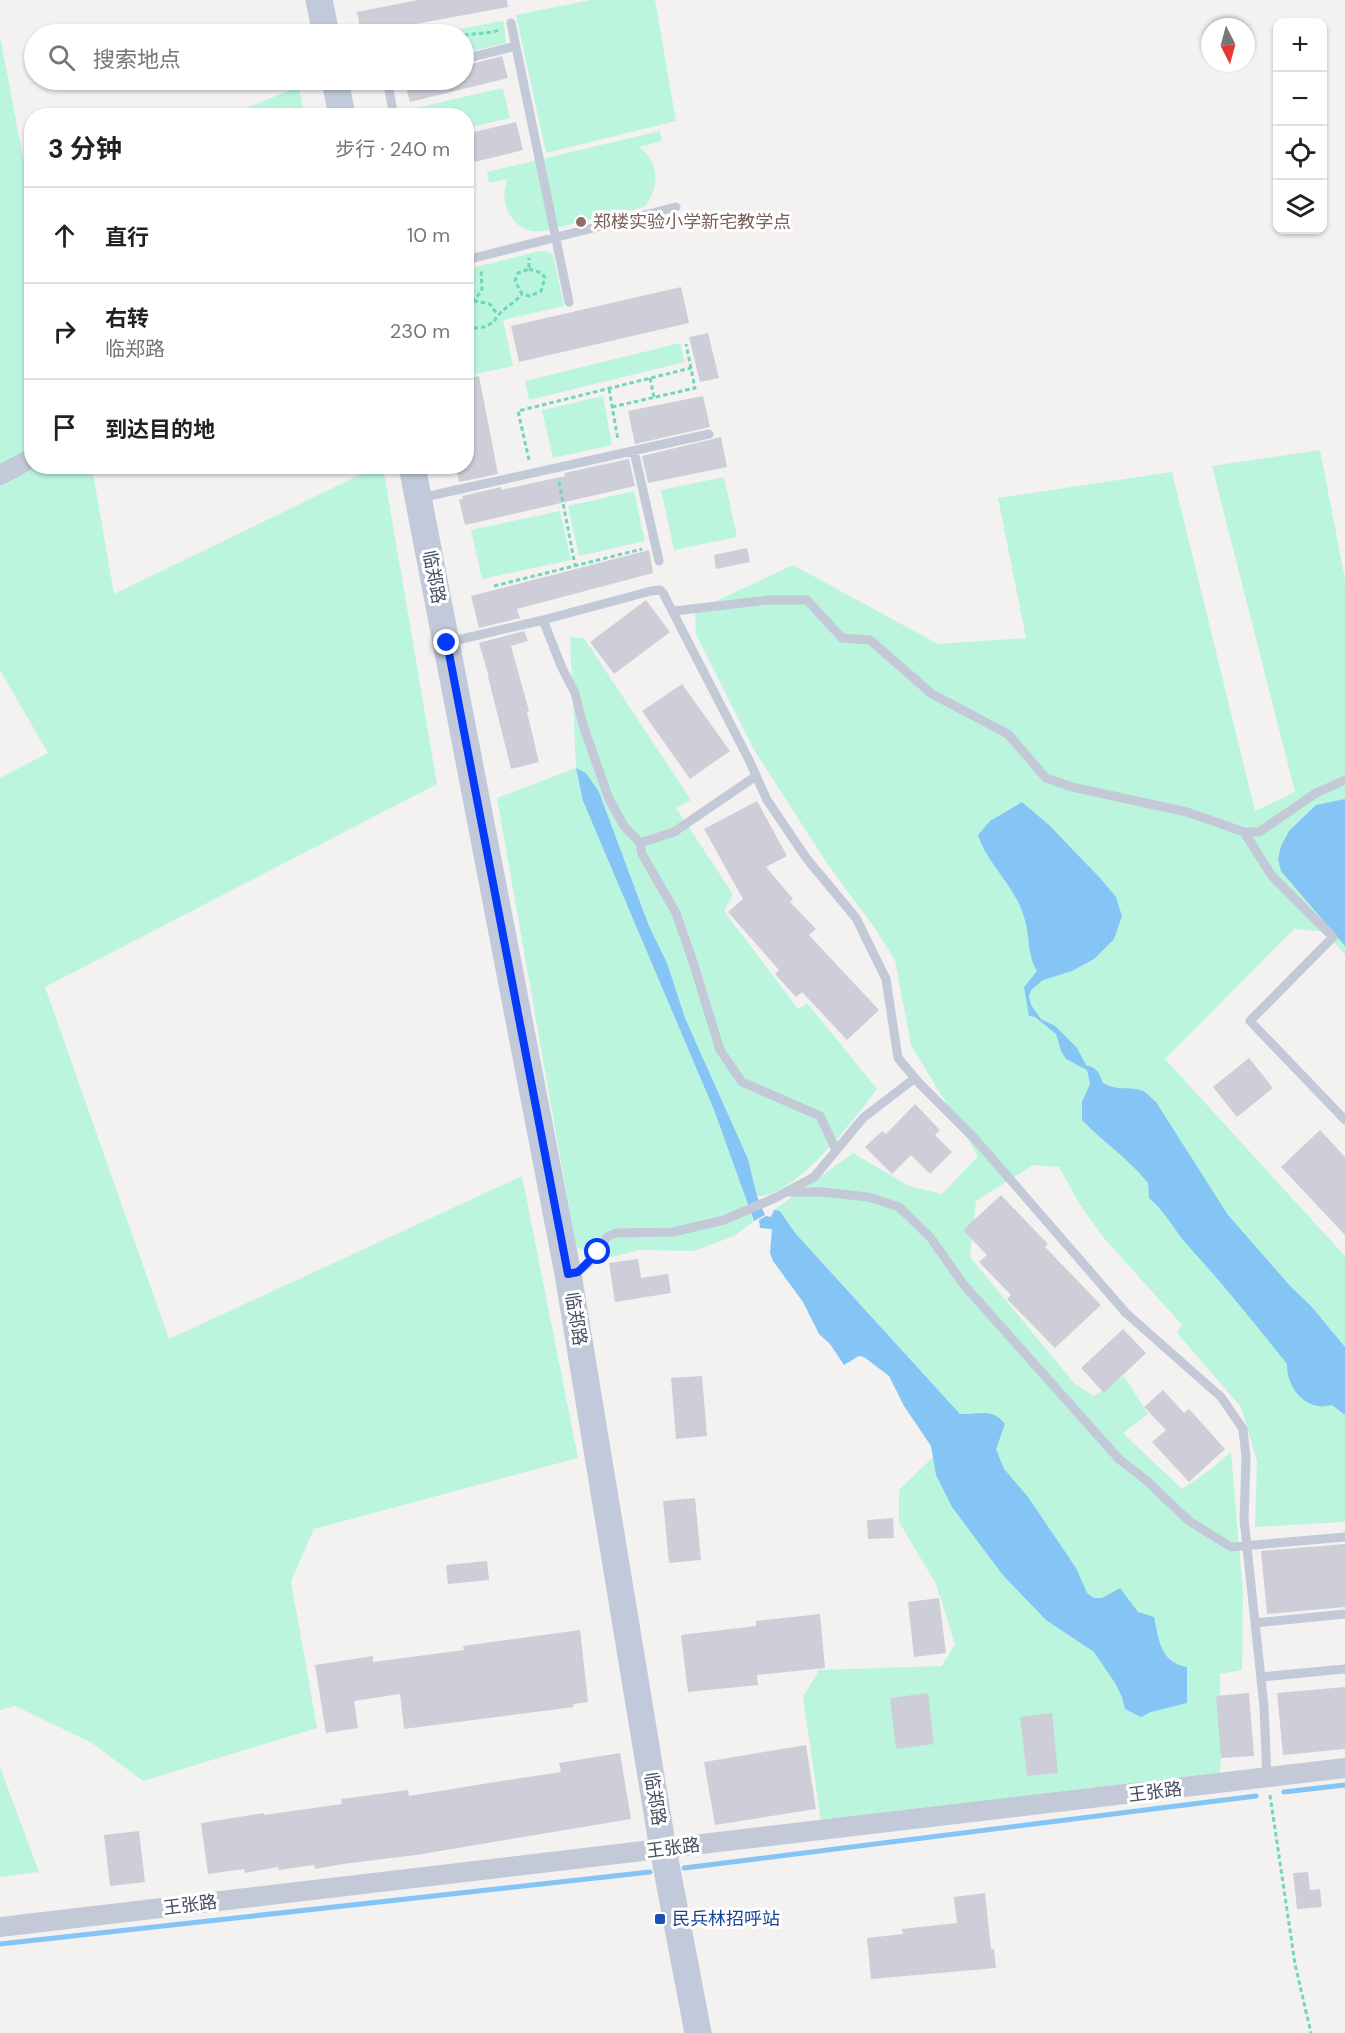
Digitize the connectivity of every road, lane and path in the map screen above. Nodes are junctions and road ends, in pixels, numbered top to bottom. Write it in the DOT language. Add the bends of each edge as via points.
graph roads {
  1 [pos="319,0"];
  2 [pos="511,23"];
  3 [pos="324,24"];
  4 [pos="474,34"];
  5 [pos="516,46"];
  6 [pos="474,56"];
  7 [pos="337,90"];
  8 [pos="389,90"];
  9 [pos="340,108"];
  10 [pos="392,108"];
  11 [pos="676,207"];
  12 [pos="556,237"];
  13 [pos="527,244"];
  14 [pos="478,256"];
  15 [pos="474,257"];
  16 [pos="529,269"];
  17 [pos="522,294"];
  18 [pos="474,300"];
  19 [pos="474,302"];
  20 [pos="569,302"];
  21 [pos="497,314"];
  22 [pos="474,328"];
  23 [pos="686,344"];
  24 [pos="691,368"];
  25 [pos="650,378"];
  26 [pos="609,389"];
  27 [pos="654,397"];
  28 [pos="612,407"];
  29 [pos="710,434"];
  30 [pos="634,451"];
  31 [pos="621,454"];
  32 [pos="24,462"];
  33 [pos="557,468"];
  34 [pos="413,474"];
  35 [pos="532,474"];
  36 [pos="0,475"];
  37 [pos="418,499"];
  38 [pos="655,545"];
  39 [pos="658,561"];
  40 [pos="575,565"];
  41 [pos="494,586"];
  42 [pos="674,611"];
  43 [pos="543,621"];
  44 [pos="447,643"];
  45 [pos="756,776"];
  46 [pos="1345,780"];
  47 [pos="1244,832"];
  48 [pos="640,843"];
  49 [pos="915,1078"];
  50 [pos="1345,1120"];
  51 [pos="836,1150"];
  52 [pos="786,1192"];
  53 [pos="568,1274"];
  54 [pos="1345,1537"];
  55 [pos="1247,1545"];
  56 [pos="1345,1614"];
  57 [pos="1256,1623"];
  58 [pos="1345,1669"];
  59 [pos="1261,1677"];
  60 [pos="1345,1768"];
  61 [pos="1267,1779"];
  62 [pos="663,1849"];
  63 [pos="0,1927"];
  64 [pos="698,2033"];
  65 [pos="1311,2033"];
  1 -- 3 [label="main road"];
  2 -- 4 [label="path" via="493,33"];
  2 -- 5 [label="lane"];
  5 -- 6 [label="lane"];
  5 -- 12 [label="lane"];
  7 -- 9 [label="main road"];
  8 -- 10 [label="lane"];
  11 -- 12 [label="lane"];
  12 -- 13 [label="lane"];
  12 -- 20 [label="lane"];
  13 -- 14 [label="lane"];
  13 -- 16 [label="path"];
  14 -- 15 [label="lane"];
  14 -- 18 [label="path" via="483,288"];
  16 -- 17 [label="path" via="516,276 516,286"];
  16 -- 17 [label="path" via="542,273 544,283 538,293"];
  17 -- 21 [label="path"];
  19 -- 21 [label="path" via="490,304"];
  21 -- 22 [label="path" via="494,322"];
  23 -- 24 [label="path"];
  24 -- 25 [label="path"];
  24 -- 27 [label="path" via="695,388"];
  25 -- 26 [label="path"];
  25 -- 27 [label="path"];
  26 -- 28 [label="path"];
  26 -- 35 [label="path" via="518,411"];
  27 -- 28 [label="path"];
  28 -- 31 [label="path"];
  29 -- 30 [label="lane"];
  30 -- 31 [label="lane"];
  30 -- 38 [label="lane"];
  31 -- 33 [label="lane"];
  32 -- 36 [label="street"];
  33 -- 35 [label="lane"];
  33 -- 40 [label="path"];
  34 -- 37 [label="main road, 临郑路"];
  35 -- 37 [label="lane"];
  37 -- 44 [label="main road, 临郑路"];
  38 -- 39 [label="lane"];
  38 -- 40 [label="path"];
  40 -- 41 [label="path"];
  42 -- 43 [label="lane" via="663,593 655,590"];
  42 -- 45 [label="lane"];
  42 -- 47 [label="lane" via="768,600 807,600 842,638 870,640 932,694 1008,734 1046,778 1187,812"];
  43 -- 44 [label="lane"];
  43 -- 48 [label="lane" via="575,693 609,800 624,826"];
  44 -- 53 [label="main road, 临郑路"];
  45 -- 48 [label="lane" via="674,832"];
  45 -- 49 [label="lane" via="767,800 807,859 856,918 886,979 898,1058"];
  46 -- 47 [label="lane" via="1316,793 1258,832"];
  47 -- 50 [label="lane" via="1272,876 1333,937 1250,1021"];
  48 -- 51 [label="lane" via="642,854 676,914 720,1050 742,1082 820,1116"];
  49 -- 51 [label="lane" via="863,1118"];
  49 -- 55 [label="lane" via="976,1140 1126,1313 1221,1397 1243,1429"];
  51 -- 52 [label="lane" via="814,1177"];
  52 -- 53 [label="lane" via="724,1220 673,1232 616,1233 607,1237 578,1272"];
  52 -- 55 [label="lane" via="868,1197 899,1206 930,1237 964,1285 1119,1459 1189,1521 1231,1546"];
  53 -- 62 [label="main road, 临郑路"];
  54 -- 55 [label="lane"];
  55 -- 57 [label="lane"];
  56 -- 57 [label="lane"];
  57 -- 59 [label="lane"];
  58 -- 59 [label="lane"];
  59 -- 61 [label="lane"];
  60 -- 61 [label="street, 王张路"];
  61 -- 62 [label="street, 王张路"];
  61 -- 65 [label="path" via="1295,1964"];
  62 -- 63 [label="street, 王张路"];
  62 -- 64 [label="main road, 临郑路"];
}
